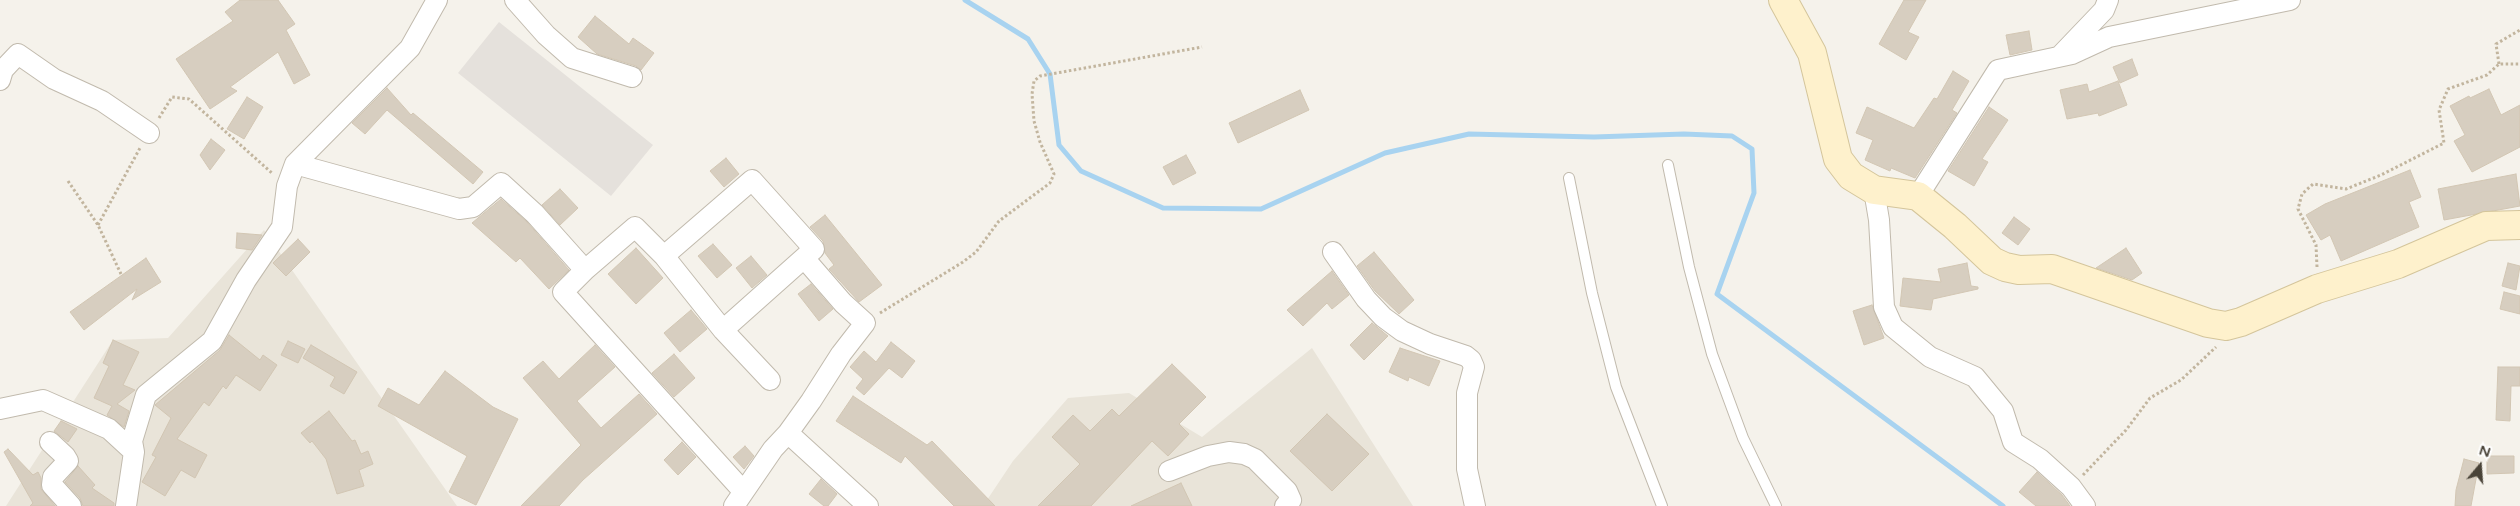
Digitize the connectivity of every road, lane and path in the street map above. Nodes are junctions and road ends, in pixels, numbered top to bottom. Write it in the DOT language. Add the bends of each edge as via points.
graph roads {
  1 [pos="437,0"];
  2 [pos="515,0"];
  3 [pos="1783,0"];
  4 [pos="2108,0"];
  5 [pos="2290,0"];
  6 [pos="2520,30"];
  7 [pos="1202,47"];
  8 [pos="2059,57"];
  9 [pos="2499,64"];
  10 [pos="2520,64"];
  11 [pos="632,77"];
  12 [pos="0,80"];
  13 [pos="149,134"];
  14 [pos="295,164"];
  15 [pos="1668,164"];
  16 [pos="1569,178"];
  17 [pos="68,181"];
  18 [pos="286,186"];
  19 [pos="1874,190"];
  20 [pos="1918,196"];
  21 [pos="98,225"];
  22 [pos="2520,225"];
  23 [pos="1333,252"];
  24 [pos="664,256"];
  25 [pos="804,258"];
  26 [pos="585,270"];
  27 [pos="121,274"];
  28 [pos="2317,289"];
  29 [pos="2241,322"];
  30 [pos="866,324"];
  31 [pos="723,330"];
  32 [pos="770,380"];
  33 [pos="0,409"];
  34 [pos="788,433"];
  35 [pos="50,442"];
  36 [pos="134,452"];
  37 [pos="1169,471"];
  38 [pos="2071,487"];
  39 [pos="739,499"];
  40 [pos="71,506"];
  41 [pos="126,506"];
  42 [pos="868,506"];
  43 [pos="1286,506"];
  44 [pos="1476,506"];
  45 [pos="1662,506"];
  46 [pos="1776,506"];
  47 [pos="2085,506"];
  1 -- 14 [label="street" via="410,48"];
  2 -- 11 [label="street" via="572,58"];
  3 -- 19 [label="street" via="1812,53 1838,158 1852,176"];
  4 -- 8 [label="street" via="2104,10"];
  5 -- 8 [label="street" via="2109,37"];
  6 -- 9 [label="path" via="2496,44"];
  7 -- 30 [label="path" via="1040,76 1034,81 1032,94 1034,121 1054,174 1050,183 999,221 981,246 963,262 900,299"];
  8 -- 20 [label="street" via="1998,70"];
  9 -- 10 [label="path"];
  9 -- 28 [label="path" via="2487,75 2448,89 2439,110 2444,143 2346,189 2313,184 2302,194 2298,209 2316,246"];
  12 -- 13 [label="street" via="3,70 18,54 54,79 102,101"];
  13 -- 18 [label="path" via="172,97 188,99"];
  13 -- 21 [label="path"];
  14 -- 18 [label="street"];
  14 -- 26 [label="street" via="459,209 473,207 501,183 535,214"];
  15 -- 46 [label="lane" via="1689,267 1712,354 1743,438"];
  16 -- 45 [label="lane" via="1592,293 1616,388"];
  17 -- 21 [label="path"];
  18 -- 36 [label="street" via="282,227 246,280 212,341 146,395 132,441"];
  19 -- 20 [label="street"];
  19 -- 38 [label="street" via="1884,307 1893,327 1930,357 1975,377 2003,411 2013,442 2040,459"];
  20 -- 29 [label="street" via="1992,261 2005,267 2052,269 2208,323 2226,326"];
  21 -- 27 [label="path"];
  22 -- 28 [label="street" via="2486,226 2398,264"];
  23 -- 44 [label="street" via="1383,318 1402,331 1471,360 1474,367 1467,393 1467,469"];
  24 -- 25 [label="street" via="752,180 814,250"];
  24 -- 26 [label="street" via="635,227"];
  24 -- 31 [label="street"];
  25 -- 30 [label="street" via="842,303"];
  25 -- 31 [label="street"];
  26 -- 39 [label="street" via="563,292"];
  28 -- 29 [label="street"];
  29 -- 38 [label="path" via="2181,380 2150,398 2126,430"];
  30 -- 34 [label="street" via="840,354"];
  31 -- 32 [label="street"];
  33 -- 36 [label="street" via="43,400 109,429"];
  34 -- 39 [label="street"];
  34 -- 42 [label="street"];
  35 -- 40 [label="street" via="68,461 53,477 52,485"];
  36 -- 41 [label="street"];
  37 -- 43 [label="street" via="1208,456 1229,452 1244,454 1255,459 1287,491 1291,500"];
  38 -- 47 [label="street"];
}
